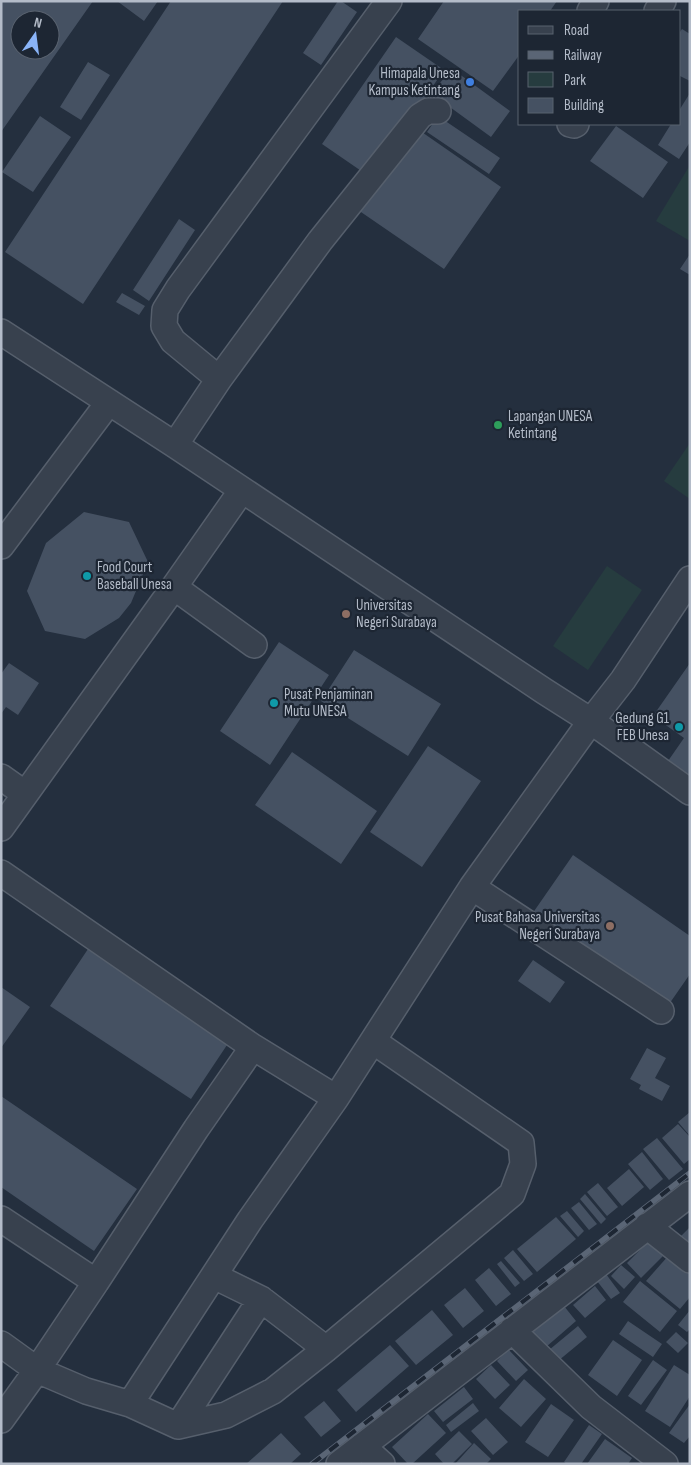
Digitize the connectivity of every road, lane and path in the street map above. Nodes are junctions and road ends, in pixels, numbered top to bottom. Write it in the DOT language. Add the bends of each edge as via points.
graph roads {
  1 [pos="389,1"];
  2 [pos="438,111"];
  3 [pos="1,332"];
  4 [pos="219,379"];
  5 [pos="109,402"];
  6 [pos="175,445"];
  7 [pos="242,490"];
  8 [pos="1,546"];
  9 [pos="690,579"];
  10 [pos="174,587"];
  11 [pos="254,645"];
  12 [pos="591,721"];
  13 [pos="1,777"];
  14 [pos="690,792"];
  15 [pos="25,794"];
  16 [pos="4,819"];
  17 [pos="1,873"];
  18 [pos="472,887"];
  19 [pos="661,1011"];
  20 [pos="373,1041"];
  21 [pos="253,1047"];
  22 [pos="336,1098"];
  23 [pos="690,1194"];
  24 [pos="1,1219"];
  25 [pos="647,1226"];
  26 [pos="690,1260"];
  27 [pos="214,1276"];
  28 [pos="96,1282"];
  29 [pos="261,1299"];
  30 [pos="512,1330"];
  31 [pos="1,1344"];
  32 [pos="326,1349"];
  33 [pos="37,1370"];
  34 [pos="130,1404"];
  35 [pos="1,1420"];
  36 [pos="178,1426"];
  37 [pos="362,1446"];
  38 [pos="339,1464"];
  39 [pos="382,1464"];
  40 [pos="665,1464"];
  1 -- 4 [label="street" via="165,310 164,326 173,342"];
  2 -- 4 [label="street" via="428,111 420,116 320,241"];
  3 -- 5 [label="street"];
  4 -- 6 [label="street"];
  5 -- 6 [label="street"];
  5 -- 8 [label="street"];
  6 -- 7 [label="street"];
  7 -- 10 [label="street"];
  7 -- 12 [label="street"];
  9 -- 12 [label="street" via="623,680"];
  10 -- 11 [label="street"];
  10 -- 15 [label="street"];
  12 -- 14 [label="street"];
  12 -- 18 [label="street"];
  13 -- 15 [label="street"];
  15 -- 16 [label="street"];
  17 -- 21 [label="street"];
  18 -- 19 [label="street"];
  18 -- 20 [label="street"];
  20 -- 22 [label="street"];
  20 -- 32 [label="street" via="521,1144 523,1164 512,1194"];
  21 -- 22 [label="street"];
  21 -- 28 [label="street"];
  22 -- 27 [label="street"];
  23 -- 25 [label="street"];
  24 -- 28 [label="street"];
  25 -- 26 [label="street"];
  25 -- 30 [label="street"];
  27 -- 29 [label="street"];
  27 -- 34 [label="street"];
  28 -- 33 [label="street"];
  29 -- 32 [label="street"];
  29 -- 36 [label="street"];
  30 -- 37 [label="street"];
  30 -- 40 [label="street" via="591,1407"];
  31 -- 33 [label="street"];
  32 -- 36 [label="street" via="273,1391 226,1415"];
  33 -- 34 [label="street"];
  33 -- 35 [label="street"];
  34 -- 36 [label="street"];
  37 -- 38 [label="street"];
  37 -- 39 [label="street"];
}
